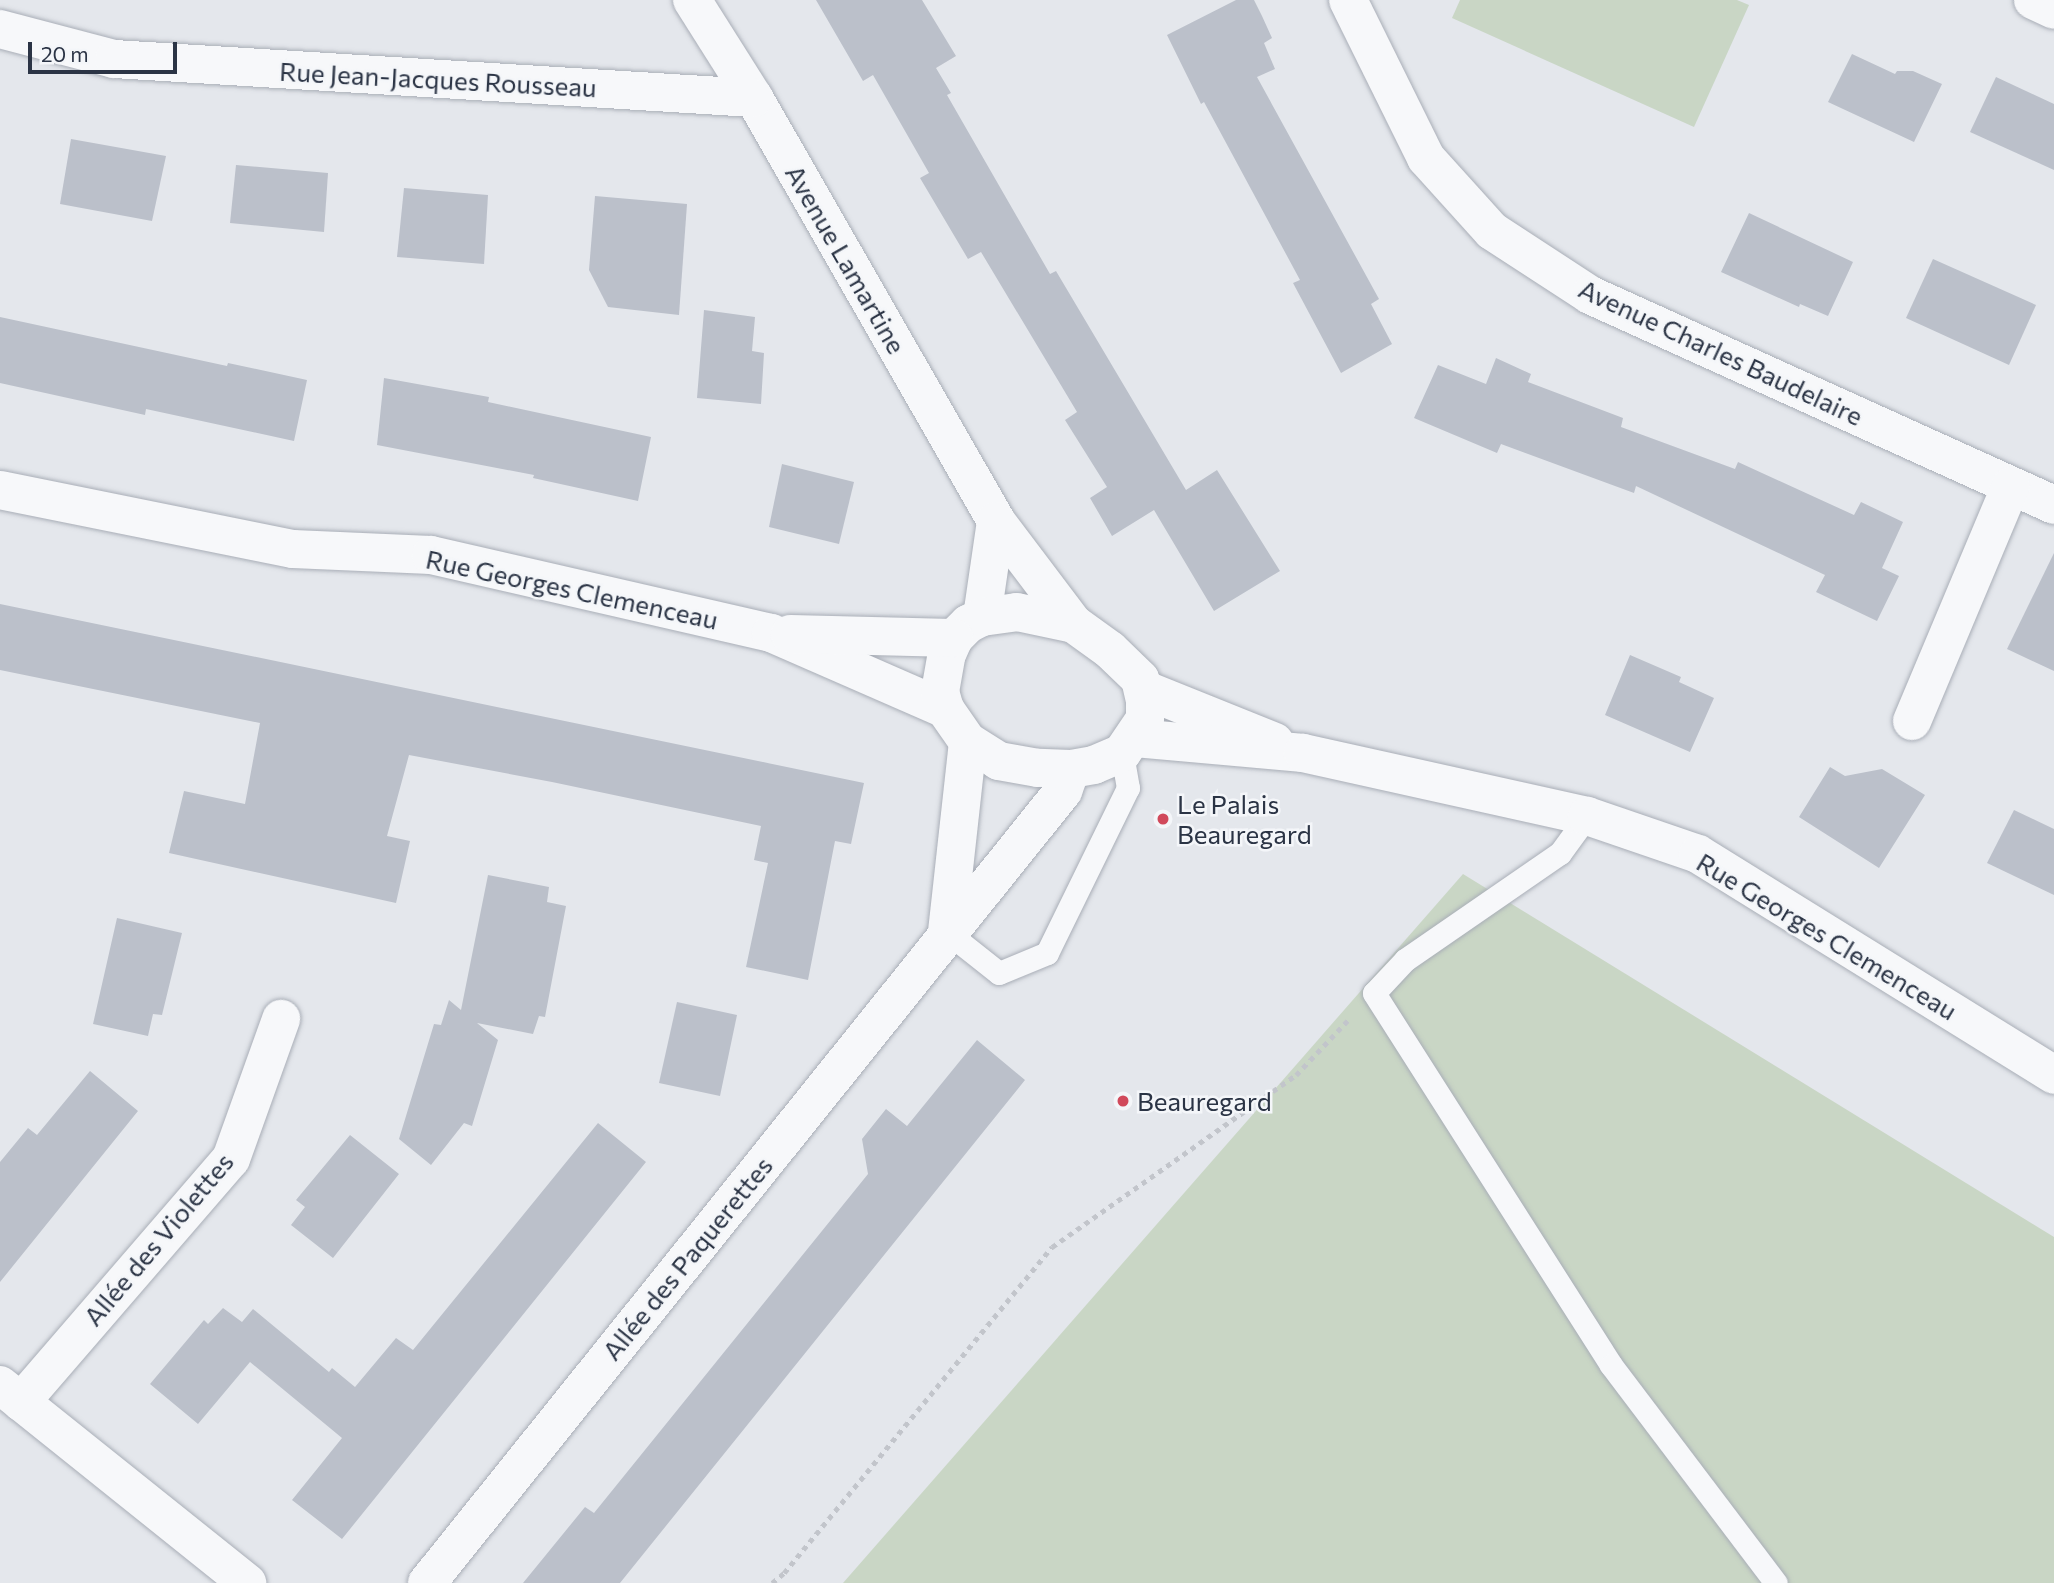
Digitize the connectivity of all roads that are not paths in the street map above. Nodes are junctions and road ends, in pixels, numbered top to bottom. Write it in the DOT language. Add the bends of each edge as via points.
graph roads {
  1 [pos="692,0"];
  2 [pos="1348,0"];
  3 [pos="2033,0"];
  4 [pos="2054,10"];
  5 [pos="0,29"];
  6 [pos="754,98"];
  7 [pos="2011,486"];
  8 [pos="0,491"];
  9 [pos="2054,505"];
  10 [pos="996,521"];
  11 [pos="1073,624"];
  12 [pos="968,628"];
  13 [pos="771,634"];
  14 [pos="1143,690"];
  15 [pos="945,709"];
  16 [pos="1912,721"];
  17 [pos="968,742"];
  18 [pos="1128,746"];
  19 [pos="1303,754"];
  20 [pos="1071,769"];
  21 [pos="1587,816"];
  22 [pos="947,932"];
  23 [pos="281,1019"];
  24 [pos="2054,1075"];
  25 [pos="10,1393"];
  26 [pos="247,1583"];
  27 [pos="428,1583"];
  28 [pos="1776,1583"];
  1 -- 6 [label="street, Avenue Lamartine"];
  2 -- 7 [label="street, Avenue Charles Baudelaire" via="1426,158 1492,231 1590,295"];
  3 -- 4 [label="street"];
  5 -- 6 [label="street, Rue Jean-Jacques Rousseau" via="114,59"];
  6 -- 10 [label="street, Avenue Lamartine"];
  7 -- 9 [label="street, Avenue Charles Baudelaire"];
  7 -- 16 [label="street"];
  8 -- 13 [label="street, Rue Georges Clemenceau" via="293,550 430,555"];
  10 -- 11 [label="street, Avenue Lamartine"];
  10 -- 12 [label="street"];
  11 -- 12 [label="street, Rue Georges Clemenceau" via="1017,612"];
  11 -- 14 [label="street, Rue Georges Clemenceau" via="1125,663"];
  12 -- 13 [label="street, Rue Georges Clemenceau"];
  12 -- 15 [label="street" via="947,654 940,692"];
  13 -- 15 [label="street, Rue Georges Clemenceau"];
  14 -- 18 [label="street" via="1145,719"];
  14 -- 19 [label="street, Rue Georges Clemenceau"];
  15 -- 17 [label="street"];
  17 -- 20 [label="street" via="999,761"];
  17 -- 22 [label="street"];
  18 -- 19 [label="street, Rue Georges Clemenceau" via="1165,744"];
  18 -- 20 [label="street" via="1094,765"];
  18 -- 22 [label="lane" via="1128,788 1047,953 999,973"];
  19 -- 21 [label="street, Rue Georges Clemenceau"];
  20 -- 22 [label="street, Allée des Paquerettes" via="1063,791"];
  21 -- 24 [label="street, Rue Georges Clemenceau" via="1698,854"];
  21 -- 28 [label="lane" via="1560,853 1405,960 1374,993 1611,1365"];
  22 -- 27 [label="street, Allée des Paquerettes"];
  23 -- 25 [label="street, Allée des Violettes" via="231,1159"];
  25 -- 26 [label="street"];
}
